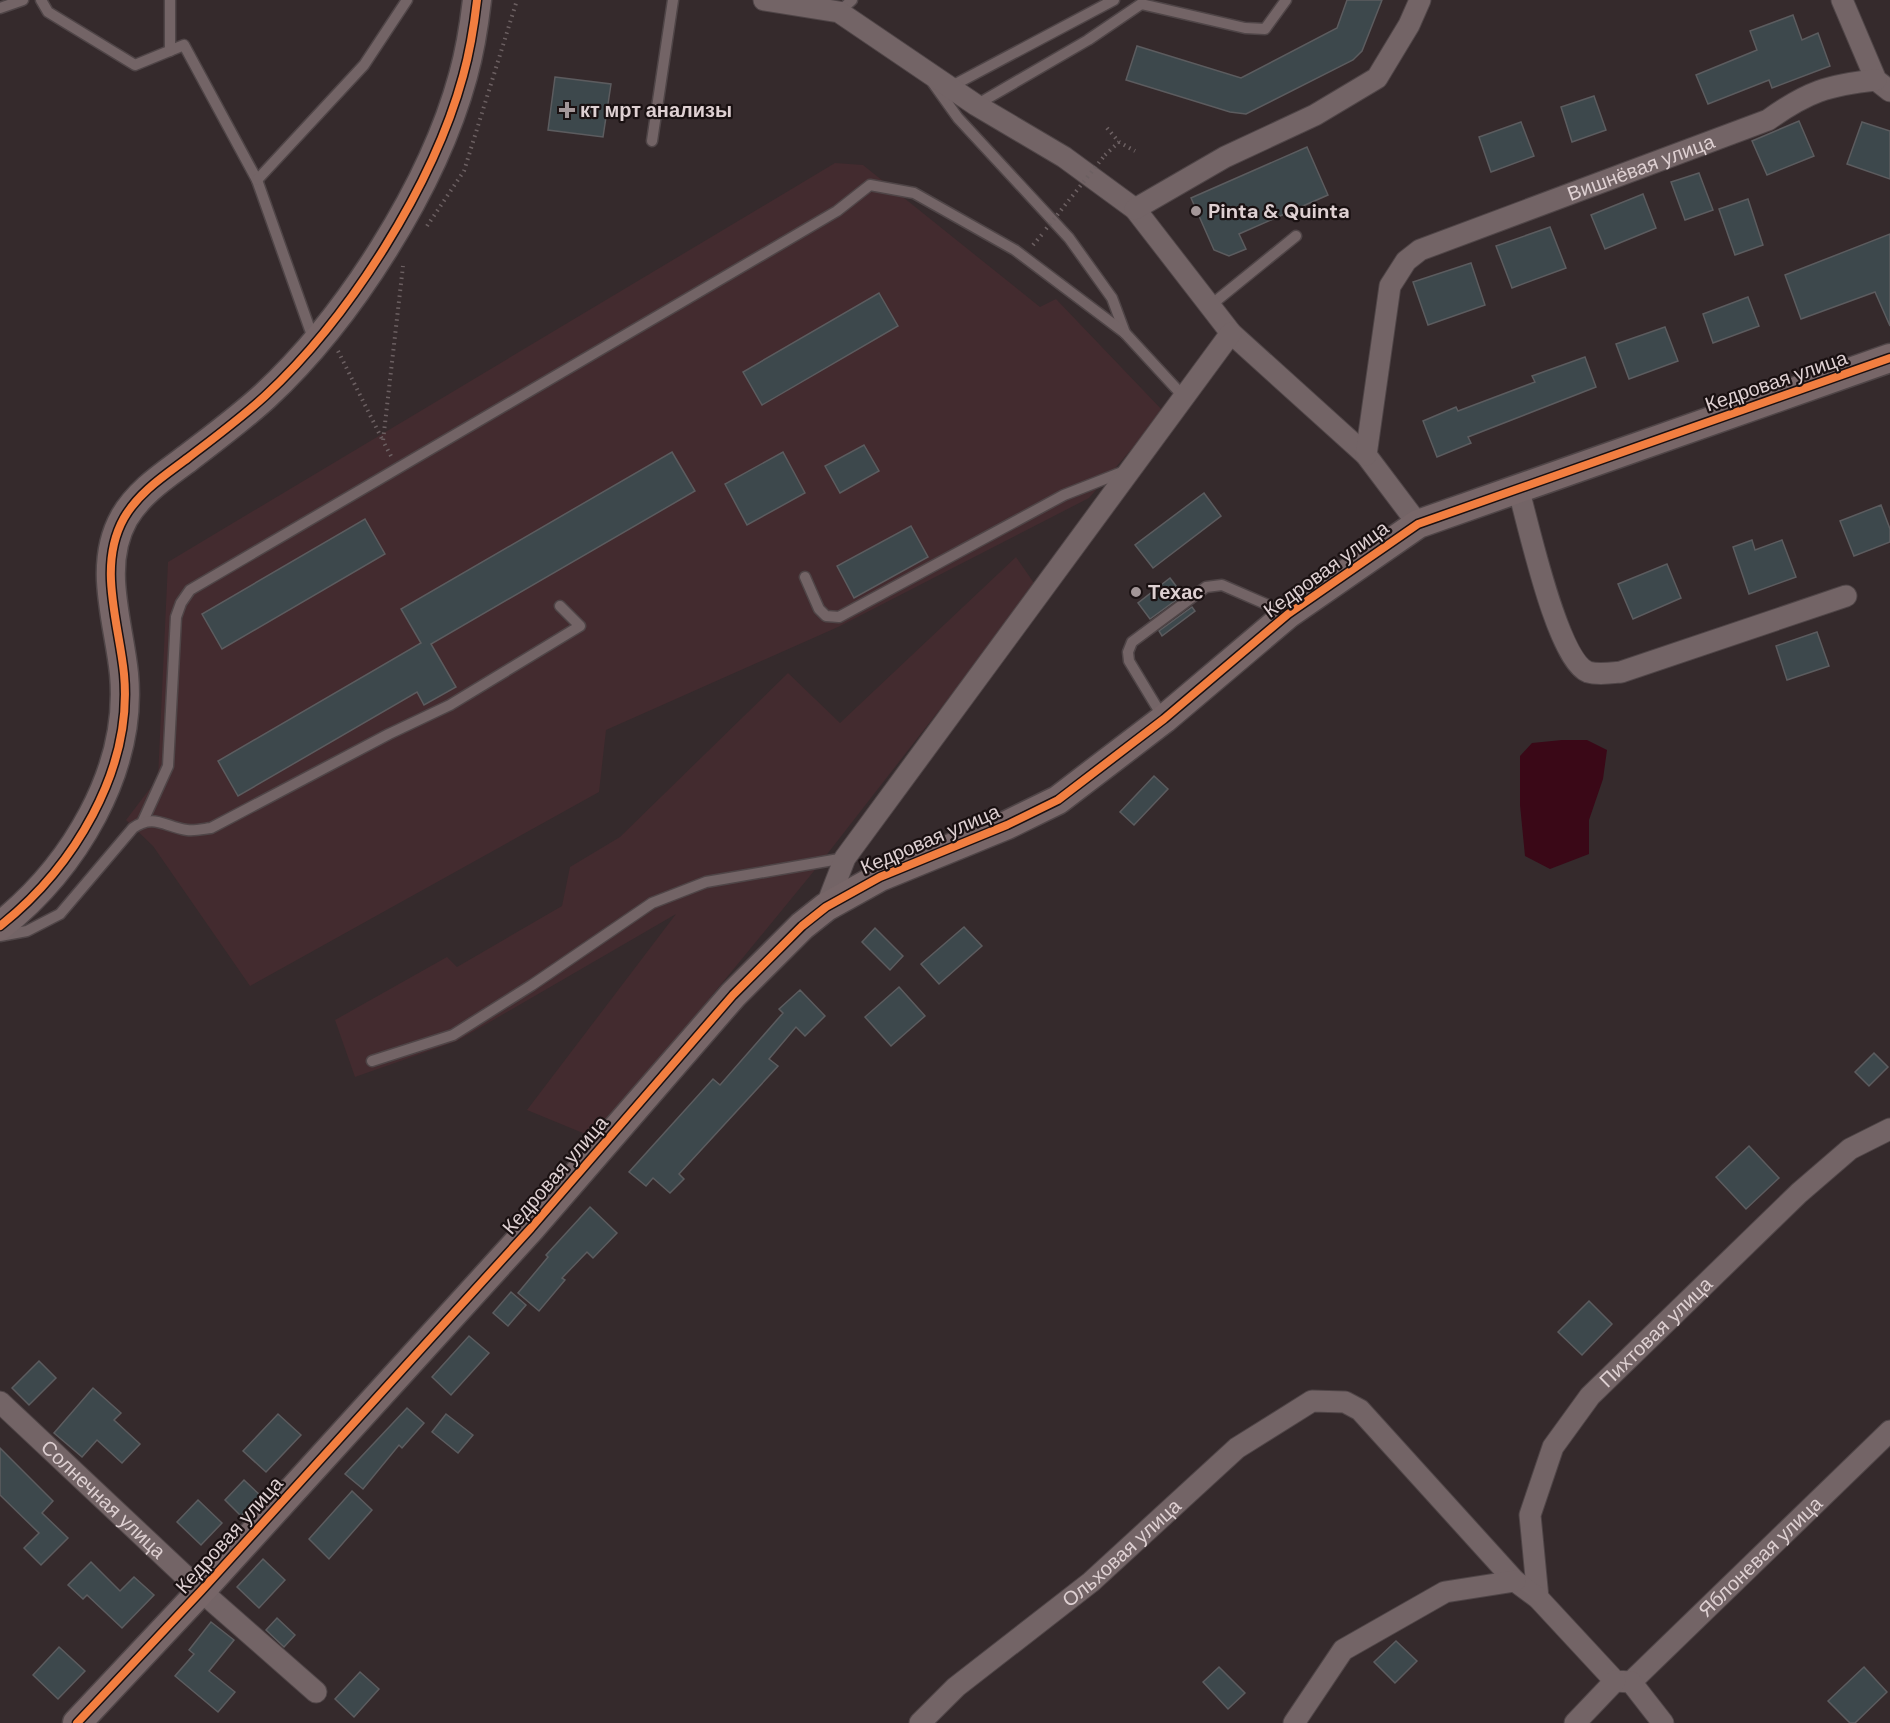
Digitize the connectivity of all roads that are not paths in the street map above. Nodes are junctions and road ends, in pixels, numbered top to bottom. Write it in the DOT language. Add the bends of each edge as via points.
graph roads {
  1 [pos="23,0"];
  2 [pos="41,0"];
  3 [pos="170,0"];
  4 [pos="407,0"];
  5 [pos="477,0"];
  6 [pos="673,0"];
  7 [pos="764,0"];
  8 [pos="1114,0"];
  9 [pos="1286,0"];
  10 [pos="1420,0"];
  11 [pos="1842,0"];
  12 [pos="845,6"];
  13 [pos="0,8"];
  14 [pos="170,51"];
  15 [pos="923,68"];
  16 [pos="1883,85"];
  17 [pos="950,87"];
  18 [pos="976,105"];
  19 [pos="652,141"];
  20 [pos="257,180"];
  21 [pos="1135,209"];
  22 [pos="1296,236"];
  23 [pos="1211,305"];
  24 [pos="1125,333"];
  25 [pos="1231,333"];
  26 [pos="325,345"];
  27 [pos="1890,358"];
  28 [pos="1184,398"];
  29 [pos="1366,455"];
  30 [pos="1131,469"];
  31 [pos="1518,488"];
  32 [pos="1418,524"];
  33 [pos="805,577"];
  34 [pos="1846,596"];
  35 [pos="560,606"];
  36 [pos="1288,614"];
  37 [pos="1164,719"];
  38 [pos="143,821"];
  39 [pos="845,858"];
  40 [pos="826,907"];
  41 [pos="0,926"];
  42 [pos="0,936"];
  43 [pos="372,1061"];
  44 [pos="1890,1129"];
  45 [pos="0,1402"];
  46 [pos="1890,1431"];
  47 [pos="1515,1581"];
  48 [pos="201,1591"];
  49 [pos="1538,1598"];
  50 [pos="1623,1682"];
  51 [pos="316,1692"];
  52 [pos="77,1723"];
  53 [pos="920,1723"];
  54 [pos="1294,1723"];
  55 [pos="1575,1723"];
  56 [pos="1663,1723"];
  1 -- 13 [label="lane"];
  2 -- 14 [label="lane" via="48,12 135,65"];
  3 -- 14 [label="lane"];
  4 -- 20 [label="lane" via="364,65"];
  5 -- 26 [label="street" via="463,77 431,160 405,212"];
  6 -- 19 [label="lane"];
  7 -- 12 [label="street"];
  8 -- 17 [label="lane"];
  9 -- 18 [label="lane" via="1265,29 1141,4 1088,40"];
  10 -- 21 [label="street" via="1377,78 1315,115 1226,158"];
  11 -- 16 [label="street"];
  12 -- 15 [label="street"];
  14 -- 20 [label="lane" via="184,45"];
  15 -- 17 [label="street"];
  15 -- 24 [label="lane" via="958,118 1069,238 1112,298"];
  16 -- 29 [label="street, Вишнёвая улица" via="1839,84 1800,97 1767,120 1420,249 1406,261 1390,286"];
  17 -- 18 [label="street"];
  18 -- 21 [label="street" via="1064,157"];
  20 -- 26 [label="lane"];
  21 -- 23 [label="street"];
  22 -- 23 [label="lane"];
  23 -- 25 [label="street"];
  24 -- 28 [label="lane"];
  24 -- 38 [label="lane" via="1015,250 914,193 870,185 837,211 190,590 176,617 168,766"];
  25 -- 28 [label="street"];
  25 -- 29 [label="street"];
  26 -- 41 [label="street" via="143,492 123,520 114,543 111,569 125,704 117,757 103,792 66,857 44,888"];
  27 -- 31 [label="street, Кедровая улица"];
  28 -- 30 [label="street"];
  29 -- 32 [label="street"];
  30 -- 33 [label="lane" via="1064,495 839,617 826,616 819,609"];
  30 -- 39 [label="street"];
  31 -- 32 [label="street, Кедровая улица"];
  31 -- 34 [label="street" via="1560,635 1577,664 1588,672 1621,672"];
  32 -- 36 [label="street, Кедровая улица"];
  35 -- 38 [label="lane" via="580,626 450,705 211,828 185,830 158,820"];
  36 -- 37 [label="street, Кедровая улица"];
  36 -- 37 [label="lane" via="1214,584 1132,642 1129,661"];
  37 -- 40 [label="street, Кедровая улица" via="1058,800 880,876"];
  38 -- 42 [label="lane" via="60,914 27,931"];
  39 -- 40 [label="street"];
  39 -- 43 [label="lane" via="706,882 652,903 453,1035"];
  40 -- 48 [label="street, Кедровая улица" via="733,995 531,1228"];
  44 -- 49 [label="street, Пихтовая улица" via="1850,1149 1799,1192 1590,1396 1553,1447 1530,1515"];
  45 -- 48 [label="street, Солнечная улица"];
  46 -- 50 [label="street, Яблоневая улица"];
  47 -- 49 [label="street"];
  47 -- 53 [label="street, Ольховая улица" via="1360,1410 1346,1402 1312,1401 1237,1448 1091,1582 956,1687"];
  47 -- 54 [label="street" via="1445,1592 1343,1650"];
  48 -- 51 [label="street, Солнечная улица"];
  48 -- 52 [label="street, Кедровая улица"];
  49 -- 50 [label="street"];
  50 -- 55 [label="street, Яблоневая улица"];
  50 -- 56 [label="street"];
}
